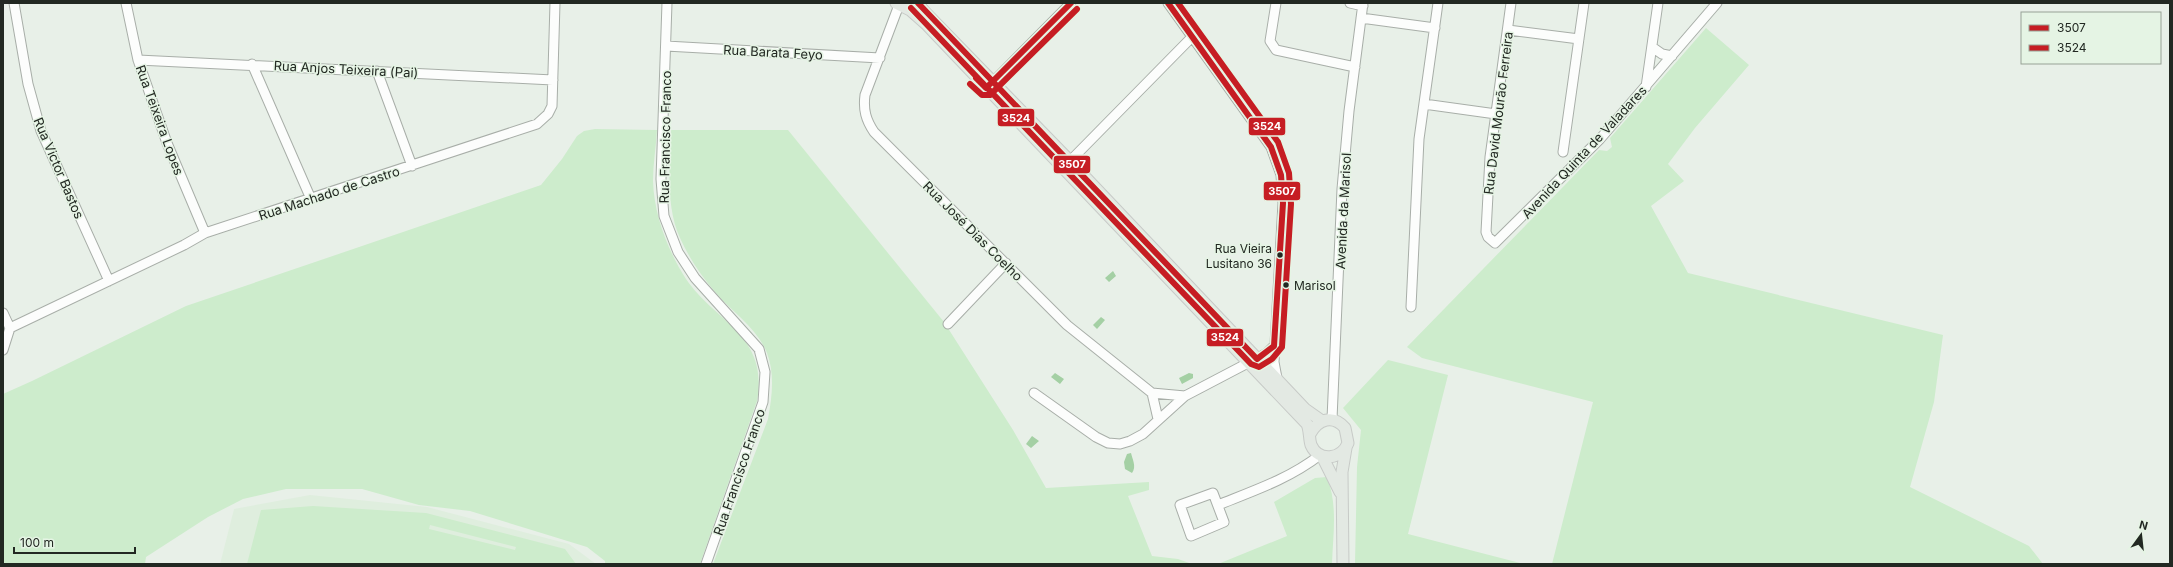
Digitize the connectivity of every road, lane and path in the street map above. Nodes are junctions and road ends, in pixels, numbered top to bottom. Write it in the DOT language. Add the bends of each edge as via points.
graph roads {
  1 [pos="14,3"];
  2 [pos="126,3"];
  3 [pos="555,3"];
  4 [pos="667,3"];
  5 [pos="918,3"];
  6 [pos="1071,3"];
  7 [pos="1168,3"];
  8 [pos="1276,3"];
  9 [pos="1350,3"];
  10 [pos="1438,3"];
  11 [pos="1511,3"];
  12 [pos="1584,3"];
  13 [pos="1658,3"];
  14 [pos="1717,3"];
  15 [pos="903,4"];
  16 [pos="1363,4"];
  17 [pos="1361,18"];
  18 [pos="1435,28"];
  19 [pos="1508,30"];
  20 [pos="1193,36"];
  21 [pos="1579,39"];
  22 [pos="666,46"];
  23 [pos="1652,47"];
  24 [pos="1672,56"];
  25 [pos="880,58"];
  26 [pos="138,60"];
  27 [pos="252,64"];
  28 [pos="1355,67"];
  29 [pos="377,70"];
  30 [pos="553,80"];
  31 [pos="989,85"];
  32 [pos="1646,87"];
  33 [pos="1424,104"];
  34 [pos="1496,114"];
  35 [pos="1563,152"];
  36 [pos="1070,161"];
  37 [pos="412,166"];
  38 [pos="311,199"];
  39 [pos="205,233"];
  40 [pos="1495,243"];
  41 [pos="1006,263"];
  42 [pos="109,281"];
  43 [pos="1411,307"];
  44 [pos="3,313"];
  45 [pos="948,324"];
  46 [pos="10,328"];
  47 [pos="1274,346"];
  48 [pos="3,350"];
  49 [pos="1254,361"];
  50 [pos="1277,378"];
  51 [pos="1034,393"];
  52 [pos="1152,393"];
  53 [pos="1185,396"];
  54 [pos="1158,419"];
  55 [pos="1327,420"];
  56 [pos="1310,434"];
  57 [pos="1346,448"];
  58 [pos="1321,455"];
  59 [pos="1343,504"];
  60 [pos="1218,505"];
  61 [pos="706,564"];
  62 [pos="1343,564"];
  1 -- 42 [label="street, Rua Victor Bastos" via="28,84 40,131"];
  2 -- 26 [label="street, Rua Teixeira Lopes"];
  3 -- 30 [label="street, Rua Machado de Castro"];
  4 -- 22 [label="street, Rua Francisco Franco"];
  5 -- 31 [label="main road"];
  6 -- 31 [label="street"];
  7 -- 20 [label="street"];
  8 -- 28 [label="street" via="1270,41 1276,50"];
  9 -- 16 [label="street"];
  10 -- 18 [label="street"];
  11 -- 19 [label="street, Rua David Mourão Ferreira"];
  12 -- 21 [label="street"];
  13 -- 23 [label="street"];
  14 -- 24 [label="street, Avenida Quinta de Valadares"];
  15 -- 25 [label="street, Rua José Dias Coelho"];
  15 -- 31 [label="main road"];
  16 -- 17 [label="street, Avenida da Marisol"];
  17 -- 18 [label="street"];
  17 -- 28 [label="street, Avenida da Marisol"];
  18 -- 33 [label="street"];
  19 -- 21 [label="street"];
  19 -- 34 [label="street, Rua David Mourão Ferreira"];
  20 -- 36 [label="street"];
  20 -- 47 [label="street" via="1271,147 1281,175 1283,203"];
  21 -- 35 [label="street"];
  22 -- 25 [label="street, Rua Barata Feyo"];
  22 -- 61 [label="street, Rua Francisco Franco" via="661,179 664,216 678,252 695,278 759,349 764,372 763,402"];
  23 -- 24 [label="street" via="1662,54"];
  23 -- 32 [label="street"];
  24 -- 32 [label="street, Avenida Quinta de Valadares"];
  25 -- 41 [label="street, Rua José Dias Coelho" via="864,107 870,127"];
  26 -- 27 [label="street, Rua Anjos Teixeira (Pai)"];
  26 -- 39 [label="street, Rua Teixeira Lopes" via="167,143"];
  27 -- 29 [label="street, Rua Anjos Teixeira (Pai)"];
  27 -- 38 [label="street"];
  28 -- 55 [label="street, Avenida da Marisol" via="1342,189"];
  29 -- 30 [label="street, Rua Anjos Teixeira (Pai)"];
  29 -- 37 [label="street"];
  30 -- 37 [label="street, Rua Machado de Castro" via="552,106 548,114 537,124"];
  31 -- 36 [label="main road"];
  31 -- 49 [label="main road"];
  32 -- 40 [label="street, Avenida Quinta de Valadares" via="1600,139"];
  33 -- 34 [label="street"];
  33 -- 43 [label="street" via="1417,160"];
  34 -- 40 [label="street, Rua David Mourão Ferreira" via="1486,221 1488,237"];
  36 -- 49 [label="main road"];
  37 -- 38 [label="street, Rua Machado de Castro"];
  38 -- 39 [label="street, Rua Machado de Castro"];
  39 -- 42 [label="street, Rua Machado de Castro"];
  41 -- 45 [label="street"];
  41 -- 52 [label="street, Rua José Dias Coelho" via="1067,325"];
  42 -- 46 [label="street, Rua Machado de Castro"];
  44 -- 46 [label="street"];
  46 -- 48 [label="street"];
  47 -- 49 [label="street" via="1267,354"];
  47 -- 50 [label="street"];
  49 -- 50 [label="main road"];
  49 -- 53 [label="street"];
  49 -- 56 [label="main road" via="1307,424"];
  50 -- 55 [label="main road" via="1305,409"];
  51 -- 54 [label="street" via="1108,443 1130,441 1143,434"];
  52 -- 53 [label="street"];
  52 -- 54 [label="street"];
  53 -- 54 [label="street"];
  55 -- 56 [label="main road" via="1315,426"];
  55 -- 57 [label="main road" via="1345,428 1348,438"];
  56 -- 58 [label="main road" via="1311,446"];
  57 -- 58 [label="main road" via="1335,456"];
  57 -- 59 [label="main road" via="1342,472"];
  58 -- 59 [label="main road"];
  58 -- 60 [label="street" via="1276,482"];
  59 -- 62 [label="main road"];
  60 -- 60 [label="street" via="1224,522 1191,536 1180,505 1213,493"];
}
